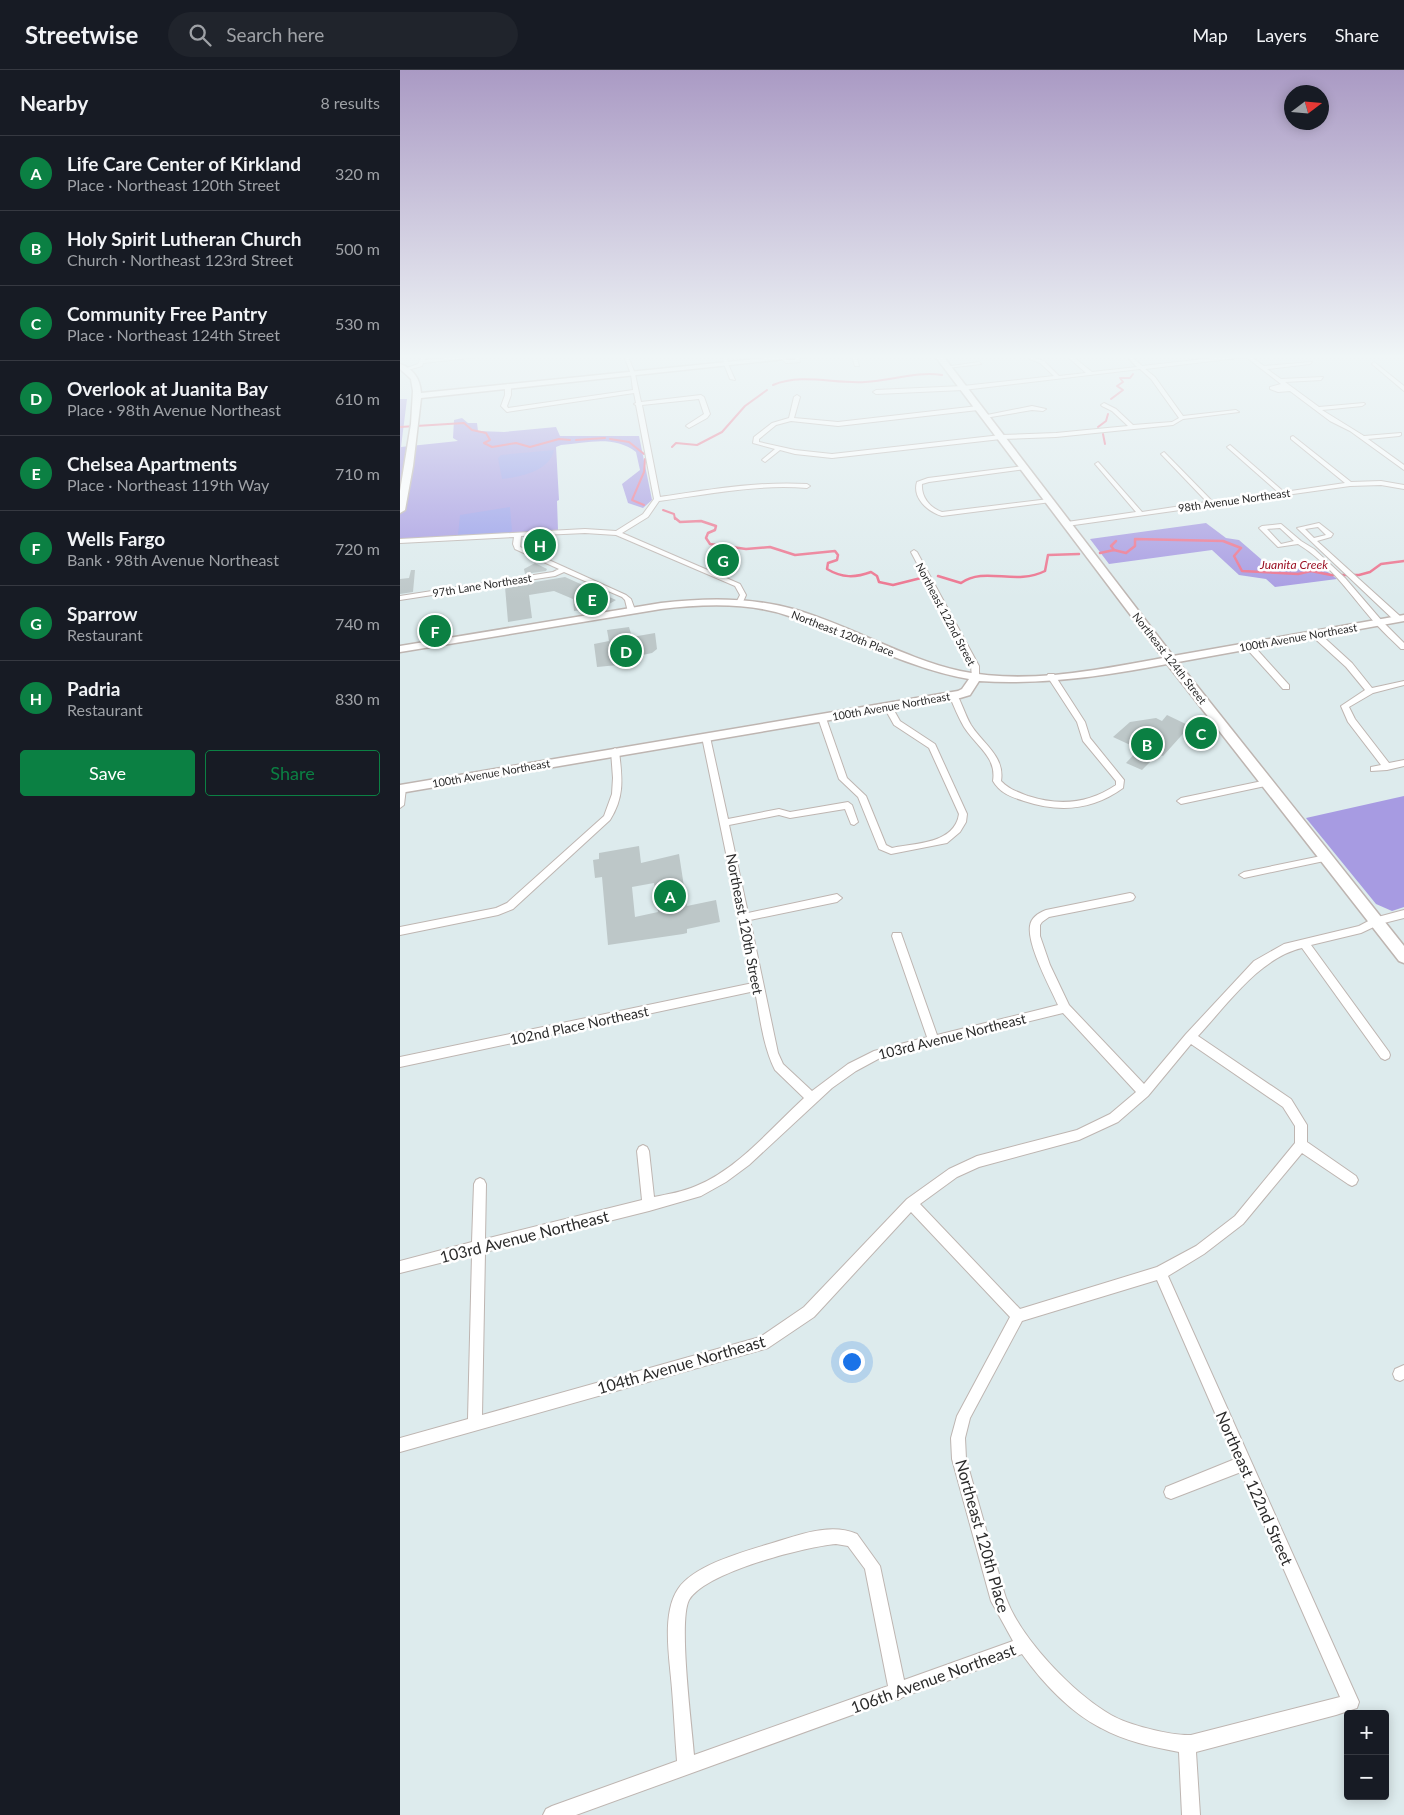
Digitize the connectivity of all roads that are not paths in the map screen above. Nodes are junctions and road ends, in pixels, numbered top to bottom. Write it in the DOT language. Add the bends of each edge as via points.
graph roads {
  1 [pos="412,437"];
  2 [pos="645,437"];
  3 [pos="757,437"];
  4 [pos="997,437"];
  5 [pos="1001,437"];
  6 [pos="1369,437"];
  7 [pos="1293,438"];
  8 [pos="1364,438"];
  9 [pos="1230,446"];
  10 [pos="778,449"];
  11 [pos="1164,454"];
  12 [pos="765,460"];
  13 [pos="1098,464"];
  14 [pos="1024,468"];
  15 [pos="1404,468"];
  16 [pos="1404,479"];
  17 [pos="1350,484"];
  18 [pos="807,486"];
  19 [pos="1402,487"];
  20 [pos="1282,493"];
  21 [pos="657,499"];
  22 [pos="1049,501"];
  23 [pos="1211,503"];
  24 [pos="400,510"];
  25 [pos="1140,513"];
  26 [pos="1067,524"];
  27 [pos="617,532"];
  28 [pos="518,535"];
  29 [pos="1312,540"];
  30 [pos="400,542"];
  31 [pos="1299,542"];
  32 [pos="914,552"];
  33 [pos="564,569"];
  34 [pos="400,598"];
  35 [pos="740,603"];
  36 [pos="631,610"];
  37 [pos="1401,619"];
  38 [pos="1378,623"];
  39 [pos="1314,634"];
  40 [pos="1249,646"];
  41 [pos="1404,647"];
  42 [pos="400,649"];
  43 [pos="1170,660"];
  44 [pos="1051,676"];
  45 [pos="976,677"];
  46 [pos="1404,684"];
  47 [pos="1286,687"];
  48 [pos="1370,691"];
  49 [pos="953,695"];
  50 [pos="888,707"];
  51 [pos="822,718"];
  52 [pos="706,737"];
  53 [pos="615,752"];
  54 [pos="1404,763"];
  55 [pos="1387,767"];
  56 [pos="1374,769"];
  57 [pos="1267,783"];
  58 [pos="401,788"];
  59 [pos="1181,801"];
  60 [pos="400,805"];
  61 [pos="854,822"];
  62 [pos="725,823"];
  63 [pos="1326,858"];
  64 [pos="1244,875"];
  65 [pos="1130,897"];
  66 [pos="837,898"];
  67 [pos="1404,914"];
  68 [pos="743,918"];
  69 [pos="1377,921"];
  70 [pos="400,930"];
  71 [pos="897,936"];
  72 [pos="1304,943"];
  73 [pos="1404,957"];
  74 [pos="757,986"];
  75 [pos="1065,1008"];
  76 [pos="1190,1037"];
  77 [pos="933,1040"];
  78 [pos="1385,1055"];
  79 [pos="400,1062"];
  80 [pos="1144,1092"];
  81 [pos="811,1097"];
  82 [pos="1301,1144"];
  83 [pos="643,1151"];
  84 [pos="1352,1180"];
  85 [pos="480,1184"];
  86 [pos="911,1203"];
  87 [pos="649,1204"];
  88 [pos="479,1248"];
  89 [pos="400,1267"];
  90 [pos="1160,1273"];
  91 [pos="1018,1316"];
  92 [pos="475,1423"];
  93 [pos="400,1445"];
  94 [pos="1244,1463"];
  95 [pos="1171,1492"];
  96 [pos="1024,1645"];
  97 [pos="898,1692"];
  98 [pos="1351,1702"];
  99 [pos="1187,1744"];
  100 [pos="686,1766"];
  101 [pos="552,1815"];
  102 [pos="1191,1815"];
  1 -- 24 [label="street"];
  2 -- 21 [label="street"];
  3 -- 10 [label="street" via="756,443"];
  4 -- 10 [label="street" via="832,456"];
  5 -- 14 [label="street, Northeast 124th Street"];
  6 -- 8 [label="street"];
  7 -- 17 [label="street"];
  8 -- 15 [label="street"];
  9 -- 20 [label="street"];
  10 -- 12 [label="street"];
  11 -- 23 [label="street"];
  13 -- 25 [label="street"];
  14 -- 22 [label="street, Northeast 124th Street"];
  14 -- 22 [label="street" via="928,480 919,483 918,488 930,509 939,514"];
  16 -- 19 [label="street"];
  17 -- 19 [label="street, 98th Avenue Northeast"];
  17 -- 20 [label="street, 98th Avenue Northeast"];
  18 -- 21 [label="street" via="759,485"];
  20 -- 23 [label="street, 98th Avenue Northeast"];
  21 -- 27 [label="street" via="653,508 640,520"];
  22 -- 26 [label="street, Northeast 124th Street"];
  23 -- 25 [label="street, 98th Avenue Northeast"];
  25 -- 26 [label="street, 98th Avenue Northeast"];
  26 -- 43 [label="street, Northeast 124th Street"];
  27 -- 28 [label="street"];
  27 -- 35 [label="street" via="738,585 743,595"];
  28 -- 30 [label="street"];
  28 -- 33 [label="street" via="517,548"];
  29 -- 37 [label="street"];
  31 -- 31 [label="street" via="1280,546 1262,528 1281,526"];
  31 -- 38 [label="street" via="1343,579"];
  32 -- 45 [label="street, Northeast 122nd Street" via="975,666"];
  33 -- 34 [label="street, 97th Lane Northeast" via="555,574"];
  33 -- 36 [label="street" via="624,596"];
  35 -- 36 [label="street" via="694,602"];
  35 -- 45 [label="street, Northeast 120th Place" via="790,612 932,667"];
  36 -- 42 [label="street"];
  37 -- 38 [label="street, 100th Avenue Northeast"];
  38 -- 39 [label="street, 100th Avenue Northeast"];
  38 -- 41 [label="street"];
  39 -- 40 [label="street, 100th Avenue Northeast"];
  39 -- 48 [label="street" via="1349,665"];
  40 -- 43 [label="street, 100th Avenue Northeast"];
  40 -- 47 [label="street"];
  43 -- 44 [label="street, 100th Avenue Northeast"];
  43 -- 57 [label="street, Northeast 124th Street"];
  44 -- 45 [label="street, 100th Avenue Northeast" via="1023,679"];
  44 -- 49 [label="street" via="1081,722 1086,739 1120,780 1120,786 1094,801 1067,807 1038,803 1000,786 997,765 982,740 970,730"];
  45 -- 49 [label="street, 100th Avenue Northeast" via="966,692"];
  46 -- 48 [label="street"];
  48 -- 55 [label="street" via="1348,703 1346,710"];
  49 -- 50 [label="street, 100th Avenue Northeast"];
  50 -- 51 [label="street, 100th Avenue Northeast"];
  50 -- 51 [label="street" via="897,723 932,746 963,814 963,820 944,841 891,851 882,847 862,796 843,778"];
  51 -- 52 [label="street, 100th Avenue Northeast"];
  52 -- 53 [label="street, 100th Avenue Northeast"];
  52 -- 62 [label="street, Northeast 120th Street"];
  53 -- 58 [label="street, 100th Avenue Northeast"];
  53 -- 70 [label="street" via="618,796 615,807 607,818 510,906 498,912"];
  54 -- 55 [label="street"];
  55 -- 56 [label="street"];
  57 -- 59 [label="street"];
  57 -- 63 [label="street, Northeast 124th Street"];
  58 -- 60 [label="street"];
  61 -- 62 [label="street" via="848,805 790,815 779,812"];
  62 -- 68 [label="street, Northeast 120th Street"];
  63 -- 64 [label="street"];
  63 -- 69 [label="street, Northeast 124th Street"];
  65 -- 75 [label="street" via="1056,911 1038,919 1035,936"];
  66 -- 68 [label="street"];
  67 -- 69 [label="street"];
  68 -- 74 [label="street, Northeast 120th Street"];
  69 -- 72 [label="street" via="1361,929"];
  69 -- 73 [label="street, Northeast 124th Street"];
  71 -- 77 [label="street"];
  72 -- 76 [label="street" via="1288,947 1258,964"];
  72 -- 78 [label="street"];
  74 -- 79 [label="street, 102nd Place Northeast"];
  74 -- 81 [label="street, Northeast 120th Street" via="779,1067"];
  75 -- 77 [label="street, 103rd Avenue Northeast"];
  75 -- 80 [label="street"];
  76 -- 80 [label="street, 104th Avenue Northeast"];
  76 -- 82 [label="street" via="1287,1103 1301,1125"];
  77 -- 81 [label="street, 103rd Avenue Northeast" via="860,1061"];
  80 -- 86 [label="street, 104th Avenue Northeast" via="1114,1118 1097,1127 1079,1135 977,1162 953,1173"];
  81 -- 87 [label="street, 103rd Avenue Northeast" via="736,1171 698,1192"];
  82 -- 84 [label="street"];
  82 -- 90 [label="street" via="1239,1220 1200,1250"];
  83 -- 87 [label="street"];
  85 -- 88 [label="street"];
  86 -- 91 [label="street"];
  86 -- 92 [label="street, 104th Avenue Northeast" via="809,1312 762,1343"];
  87 -- 88 [label="street, 103rd Avenue Northeast"];
  88 -- 89 [label="street, 103rd Avenue Northeast"];
  88 -- 92 [label="street"];
  90 -- 91 [label="street"];
  90 -- 94 [label="street, Northeast 122nd Street"];
  91 -- 96 [label="street, Northeast 120th Place" via="964,1416 958,1438 959,1459 1000,1601"];
  92 -- 93 [label="street, 104th Avenue Northeast"];
  94 -- 95 [label="street"];
  94 -- 98 [label="street, Northeast 122nd Street"];
  96 -- 97 [label="street, 106th Avenue Northeast"];
  96 -- 99 [label="street, 106th Avenue Northeast" via="1069,1694 1106,1722 1153,1738"];
  97 -- 100 [label="street, 106th Avenue Northeast"];
  97 -- 100 [label="street" via="872,1566 852,1538 818,1538 713,1572 694,1583 678,1612 676,1632"];
  98 -- 99 [label="street, 106th Avenue Northeast"];
  99 -- 102 [label="street"];
  100 -- 101 [label="street, 106th Avenue Northeast"];
}
